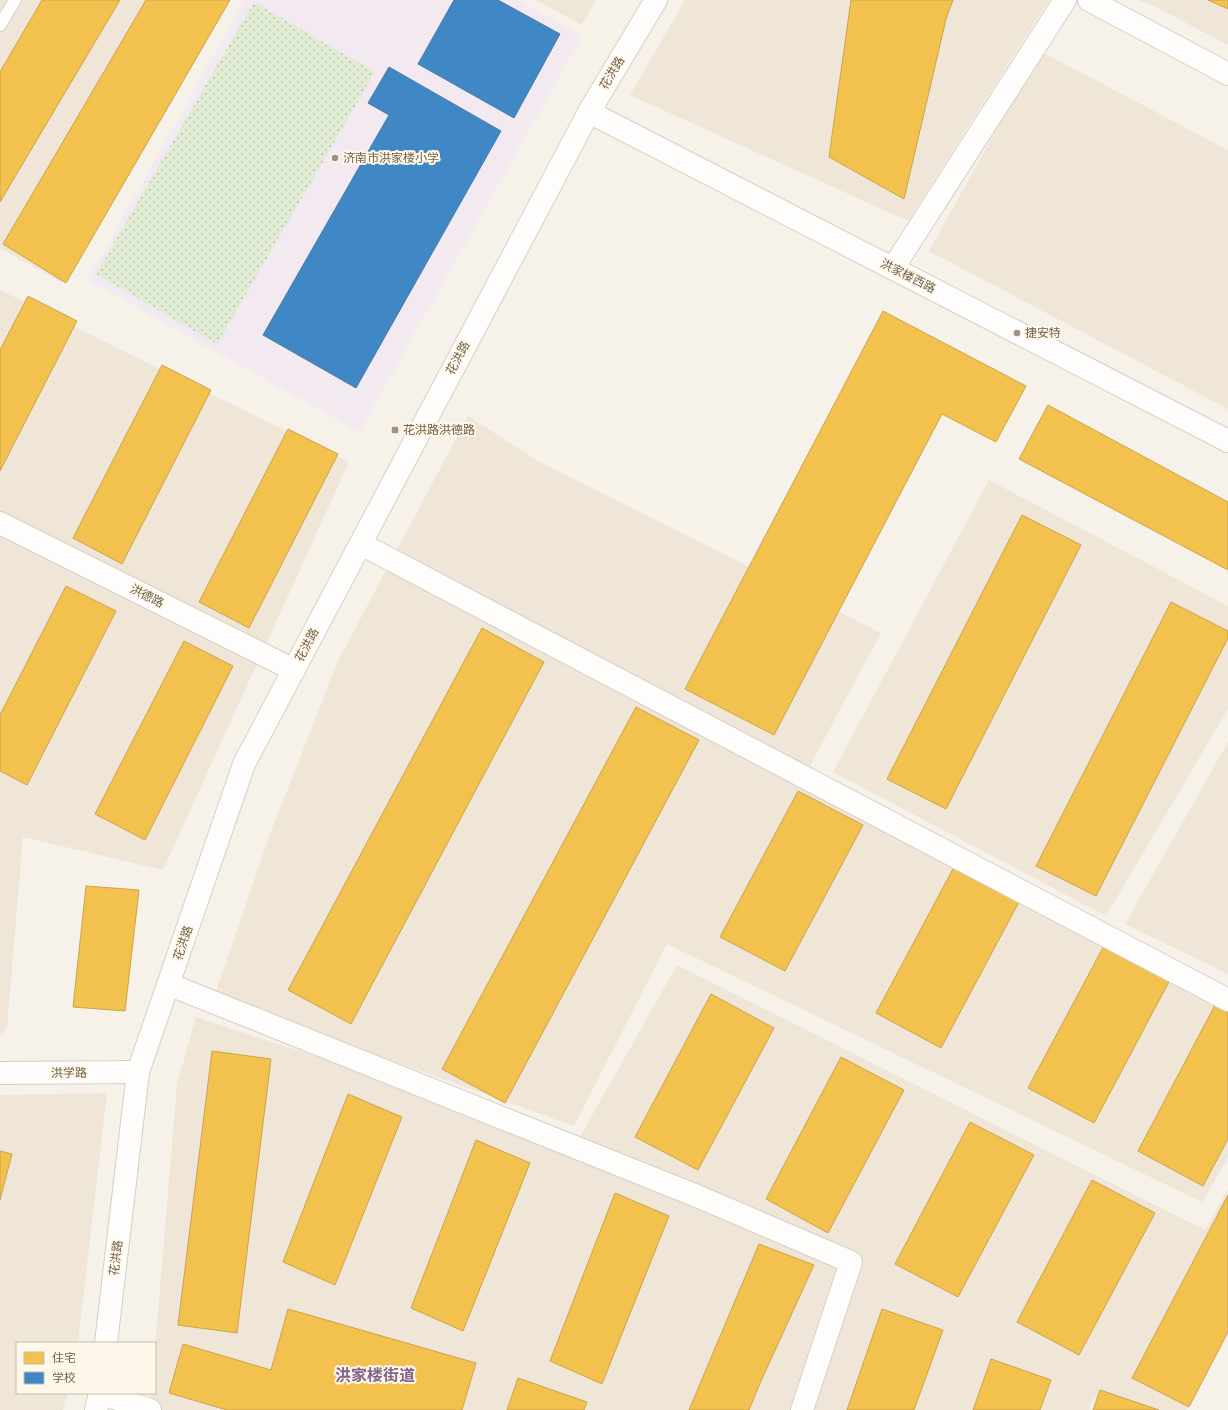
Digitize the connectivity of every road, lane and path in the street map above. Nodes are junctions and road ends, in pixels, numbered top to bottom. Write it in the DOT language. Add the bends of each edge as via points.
graph roads {
  1 [pos="15,0"];
  2 [pos="656,0"];
  3 [pos="1065,0"];
  4 [pos="1089,0"];
  5 [pos="0,25"];
  6 [pos="1228,74"];
  7 [pos="589,112"];
  8 [pos="893,268"];
  9 [pos="1228,442"];
  10 [pos="0,523"];
  11 [pos="361,544"];
  12 [pos="294,670"];
  13 [pos="168,984"];
  14 [pos="1228,1000"];
  15 [pos="138,1072"];
  16 [pos="0,1073"];
  17 [pos="106,1342"];
  18 [pos="100,1394"];
  19 [pos="103,1394"];
  20 [pos="96,1410"];
  21 [pos="150,1410"];
  22 [pos="802,1410"];
  1 -- 5 [label="lane"];
  2 -- 7 [label="street, 花洪路"];
  3 -- 8 [label="street"];
  4 -- 6 [label="street"];
  7 -- 8 [label="street, 洪家楼西路"];
  7 -- 11 [label="street, 花洪路"];
  8 -- 9 [label="street, 洪家楼西路"];
  10 -- 12 [label="street, 洪德路"];
  11 -- 12 [label="street, 花洪路"];
  11 -- 14 [label="street"];
  12 -- 13 [label="street, 花洪路" via="244,764"];
  13 -- 15 [label="street, 花洪路"];
  13 -- 22 [label="street" via="697,1196 851,1262"];
  15 -- 16 [label="street, 洪学路"];
  15 -- 17 [label="street, 花洪路"];
  18 -- 20 [label="street"];
  19 -- 21 [label="street"];
}
